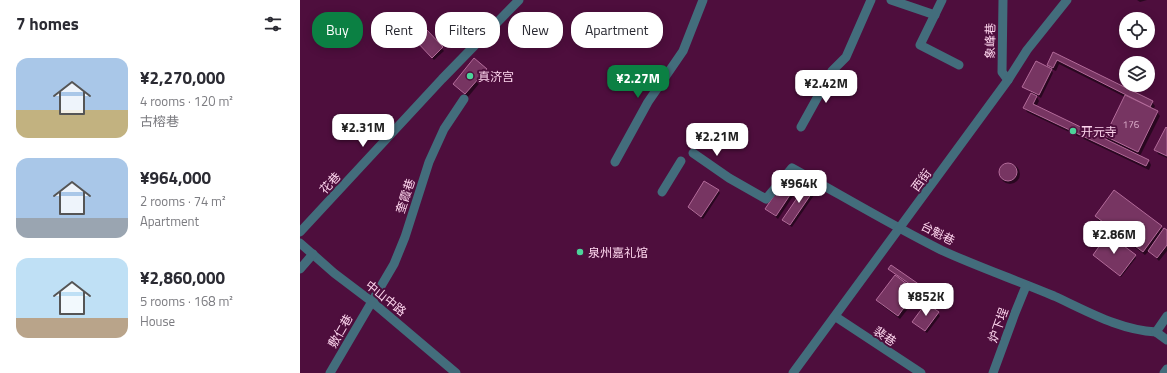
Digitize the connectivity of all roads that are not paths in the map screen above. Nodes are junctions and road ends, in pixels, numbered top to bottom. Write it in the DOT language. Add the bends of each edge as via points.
graph roads {
  1 [pos="519,0"];
  2 [pos="703,0"];
  3 [pos="871,0"];
  4 [pos="891,0"];
  5 [pos="942,0"];
  6 [pos="1003,0"];
  7 [pos="1067,0"];
  8 [pos="935,15"];
  9 [pos="959,65"];
  10 [pos="1008,80"];
  11 [pos="464,99"];
  12 [pos="801,127"];
  13 [pos="694,153"];
  14 [pos="681,161"];
  15 [pos="615,162"];
  16 [pos="662,192"];
  17 [pos="901,227"];
  18 [pos="300,232"];
  19 [pos="300,243"];
  20 [pos="313,254"];
  21 [pos="300,268"];
  22 [pos="1026,286"];
  23 [pos="371,301"];
  24 [pos="1167,316"];
  25 [pos="836,317"];
  26 [pos="1156,332"];
  27 [pos="1167,340"];
  28 [pos="1167,369"];
  29 [pos="330,373"];
  30 [pos="456,373"];
  31 [pos="793,373"];
  32 [pos="921,373"];
  33 [pos="993,373"];
  34 [pos="1164,373"];
  1 -- 18 [label="street, 花巷"];
  2 -- 15 [label="street" via="683,51 648,102"];
  3 -- 12 [label="street" via="846,57 832,71"];
  4 -- 8 [label="street"];
  5 -- 8 [label="street"];
  6 -- 10 [label="street, 象峰巷" via="1002,72"];
  7 -- 10 [label="street, 西街" via="1027,50"];
  8 -- 9 [label="street" via="920,45"];
  10 -- 17 [label="street, 西街"];
  11 -- 23 [label="street, 奎霞巷" via="444,129 429,162 394,264"];
  13 -- 17 [label="street, 台魁巷" via="729,178 766,199 792,168"];
  14 -- 16 [label="street"];
  17 -- 22 [label="street, 台魁巷" via="943,250"];
  17 -- 25 [label="street, 西街"];
  19 -- 20 [label="street, 中山中路"];
  20 -- 21 [label="street"];
  20 -- 23 [label="street, 中山中路"];
  22 -- 26 [label="street, 台魁巷" via="1054,296 1098,318 1141,331"];
  22 -- 33 [label="street, 炉下埕"];
  23 -- 29 [label="street, 敷仁巷"];
  23 -- 30 [label="street, 中山中路"];
  24 -- 26 [label="street"];
  25 -- 31 [label="street, 西街"];
  25 -- 32 [label="street, 裴巷"];
  26 -- 27 [label="street"];
  28 -- 34 [label="street"];
}
